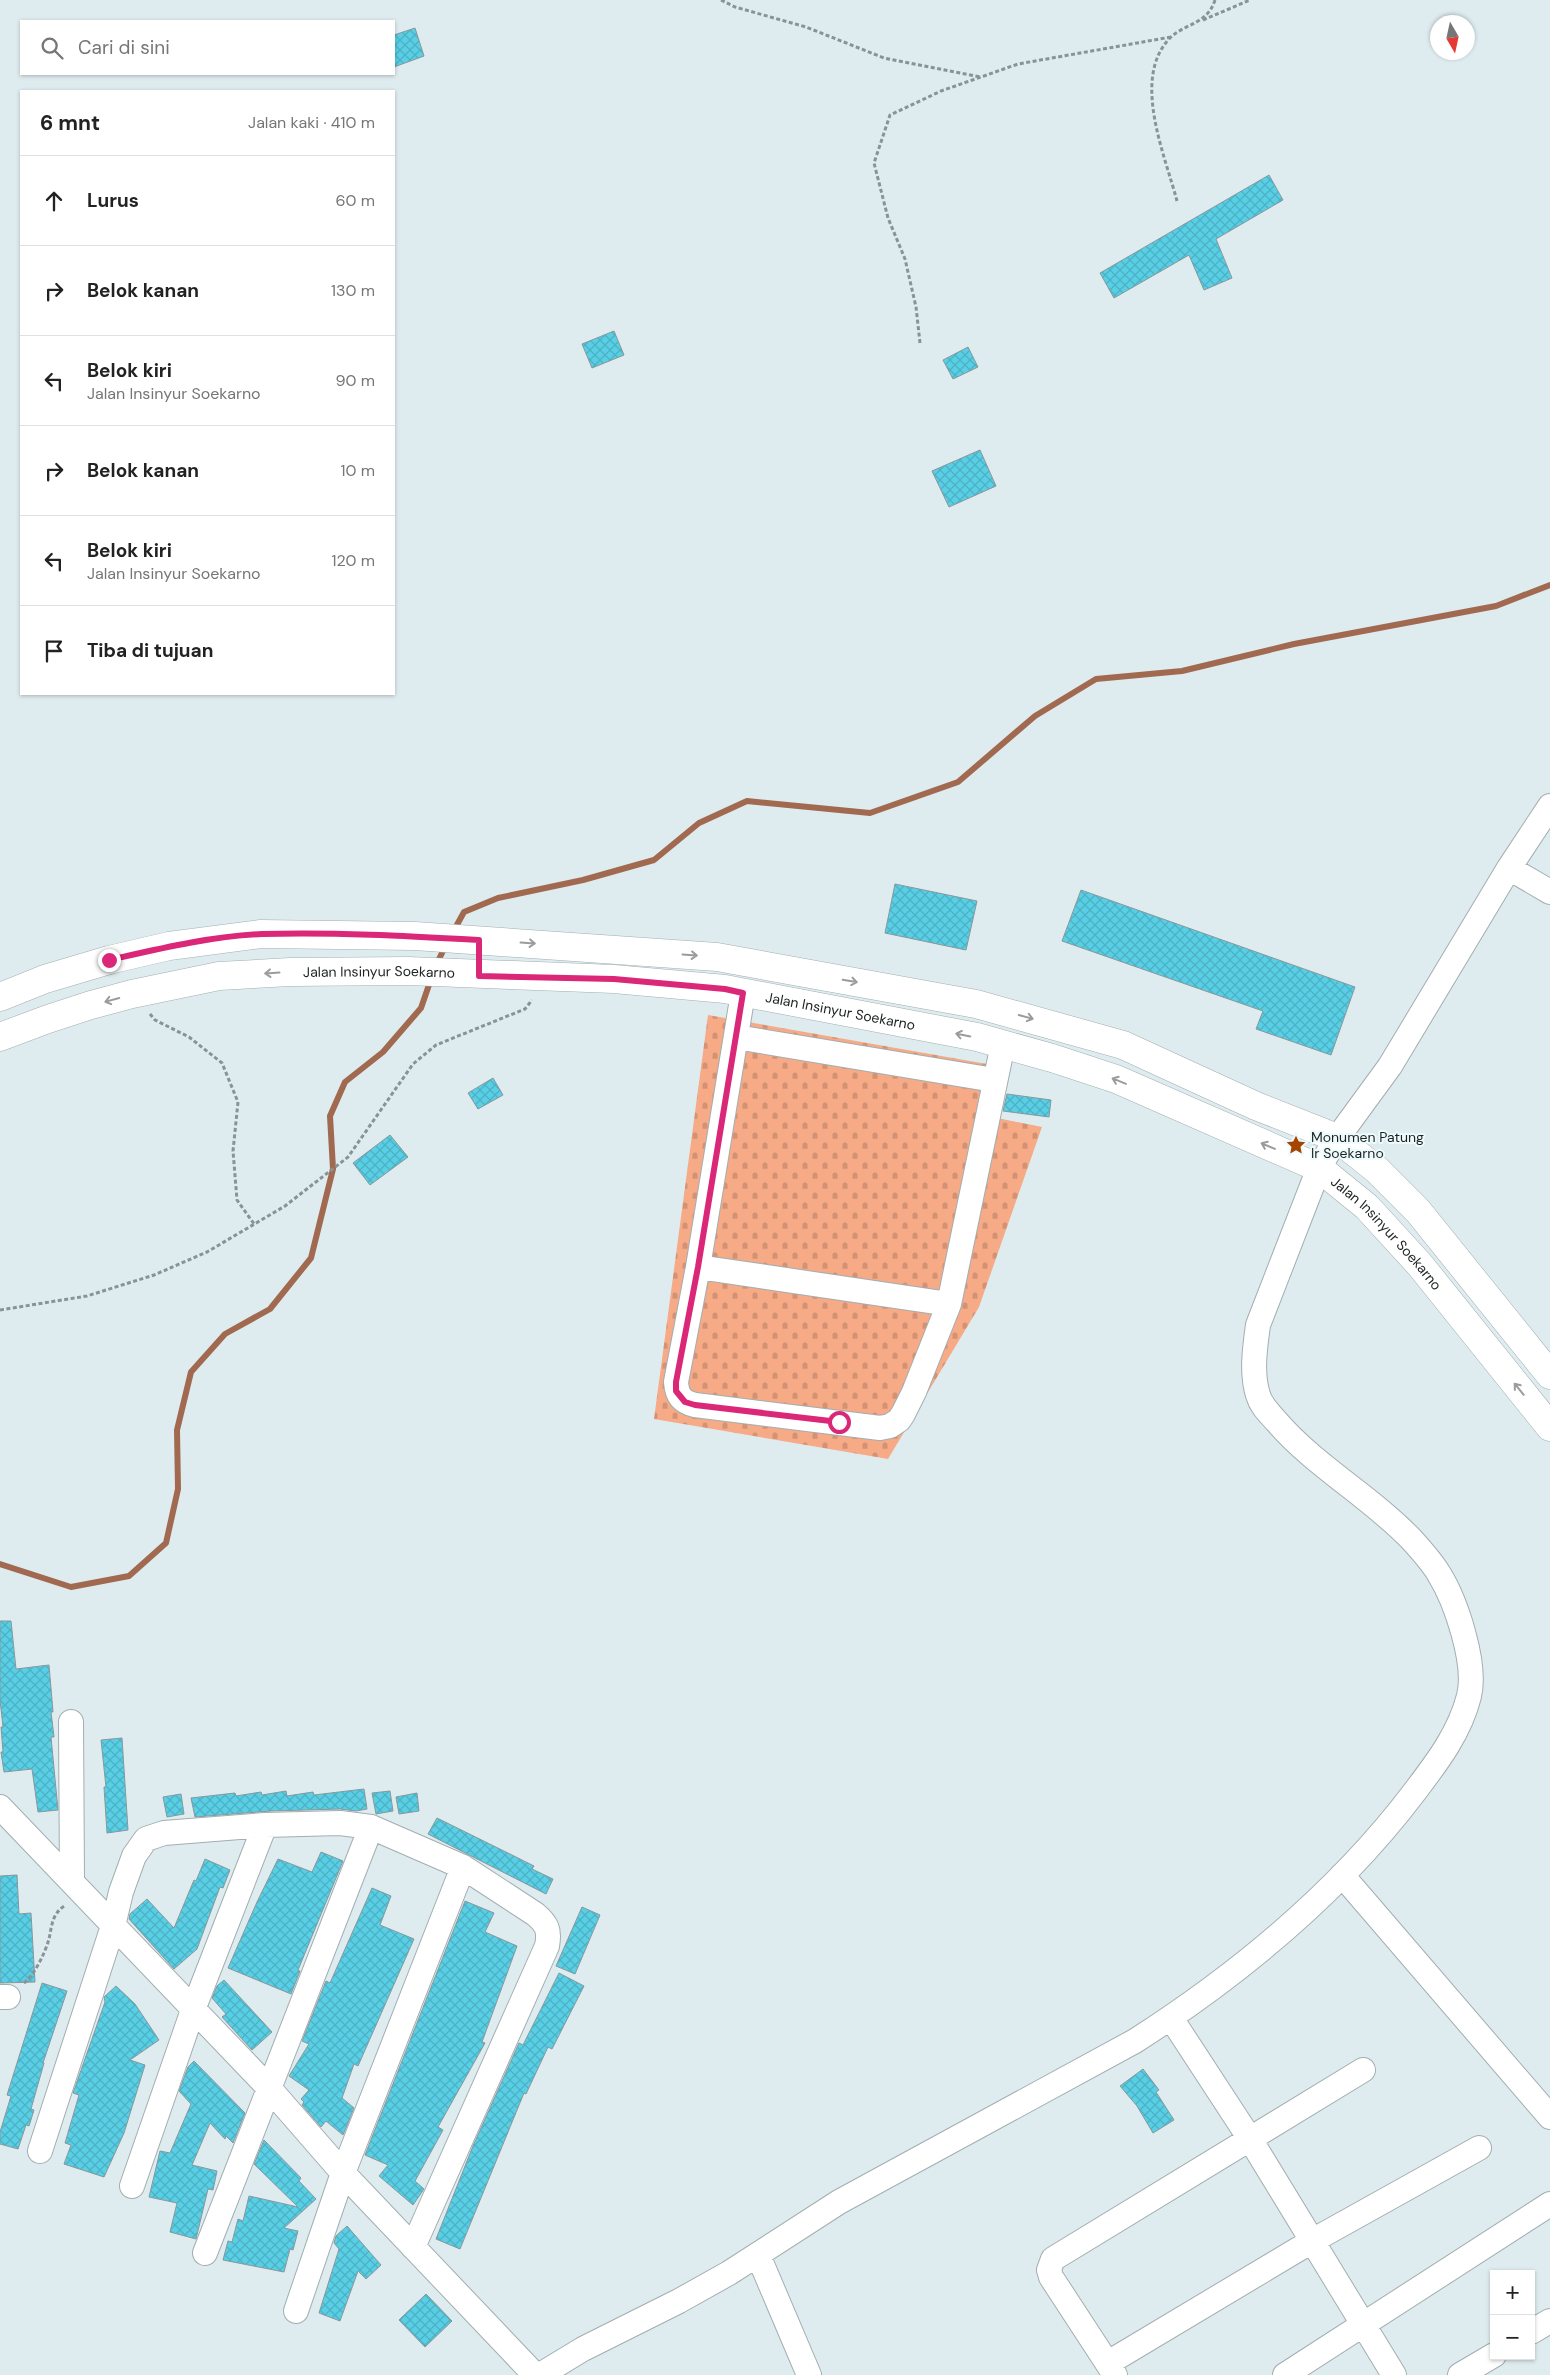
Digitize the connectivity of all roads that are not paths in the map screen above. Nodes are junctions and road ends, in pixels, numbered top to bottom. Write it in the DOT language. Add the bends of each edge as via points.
graph roads {
  1 [pos="1548,815"];
  2 [pos="1509,868"];
  3 [pos="1550,892"];
  4 [pos="479,940"];
  5 [pos="479,976"];
  6 [pos="743,993"];
  7 [pos="0,997"];
  8 [pos="0,1037"];
  9 [pos="736,1037"];
  10 [pos="1003,1044"];
  11 [pos="994,1080"];
  12 [pos="1337,1138"];
  13 [pos="1319,1168"];
  14 [pos="698,1267"];
  15 [pos="949,1304"];
  16 [pos="1550,1375"];
  17 [pos="1550,1427"];
  18 [pos="71,1722"];
  19 [pos="0,1807"];
  20 [pos="265,1825"];
  21 [pos="371,1827"];
  22 [pos="463,1867"];
  23 [pos="1342,1875"];
  24 [pos="78,1887"];
  25 [pos="113,1926"];
  26 [pos="193,2010"];
  27 [pos="1171,2018"];
  28 [pos="1363,2070"];
  29 [pos="269,2088"];
  30 [pos="1550,2117"];
  31 [pos="1250,2140"];
  32 [pos="1479,2148"];
  33 [pos="40,2150"];
  34 [pos="343,2173"];
  35 [pos="132,2186"];
  36 [pos="1550,2204"];
  37 [pos="1312,2241"];
  38 [pos="413,2247"];
  39 [pos="205,2253"];
  40 [pos="758,2255"];
  41 [pos="296,2310"];
  42 [pos="1550,2320"];
  43 [pos="1365,2325"];
  44 [pos="1535,2329"];
  45 [pos="1490,2356"];
  46 [pos="1111,2369"];
  47 [pos="535,2375"];
  48 [pos="540,2375"];
  49 [pos="809,2375"];
  50 [pos="1285,2375"];
  51 [pos="1394,2375"];
  52 [pos="1460,2375"];
  1 -- 2 [label="street"];
  2 -- 3 [label="street"];
  2 -- 12 [label="street" via="1390,1066"];
  4 -- 5 [label="main road"];
  4 -- 7 [label="main road" via="261,934 169,946 109,960 45,979"];
  4 -- 12 [label="main road, one-way" via="717,957 976,1004 1123,1045 1256,1106"];
  5 -- 6 [label="main road, Jalan Insinyur Soekarno" via="614,979"];
  5 -- 8 [label="main road, Jalan Insinyur Soekarno, one-way" via="408,971 219,976 132,994 48,1018"];
  6 -- 9 [label="street"];
  10 -- 6 [label="main road, Jalan Insinyur Soekarno, one-way"];
  9 -- 11 [label="street"];
  9 -- 14 [label="street"];
  10 -- 11 [label="street"];
  13 -- 10 [label="main road, Jalan Insinyur Soekarno, one-way" via="1116,1079"];
  11 -- 15 [label="street"];
  12 -- 13 [label="street"];
  12 -- 16 [label="main road" via="1382,1175 1418,1211"];
  17 -- 13 [label="main road, Jalan Insinyur Soekarno, one-way" via="1420,1265 1367,1207"];
  13 -- 23 [label="street" via="1258,1325 1254,1351 1258,1396 1287,1434 1411,1539 1439,1574 1458,1619 1471,1678 1460,1724 1439,1759 1395,1817"];
  14 -- 15 [label="street"];
  14 -- 15 [label="street" via="676,1382 680,1397 695,1405 880,1428 890,1426 899,1420 914,1392"];
  18 -- 24 [label="street"];
  19 -- 24 [label="street"];
  20 -- 21 [label="street" via="340,1823"];
  20 -- 25 [label="street" via="164,1833 146,1839 134,1856"];
  20 -- 26 [label="street"];
  21 -- 22 [label="street"];
  21 -- 29 [label="street"];
  22 -- 34 [label="street"];
  22 -- 38 [label="street" via="546,1923 548,1946"];
  23 -- 27 [label="street" via="1224,1981"];
  23 -- 30 [label="street"];
  24 -- 25 [label="street"];
  25 -- 26 [label="street"];
  25 -- 33 [label="street"];
  26 -- 29 [label="street"];
  26 -- 35 [label="street"];
  27 -- 31 [label="street"];
  27 -- 40 [label="street" via="1135,2041 839,2202"];
  28 -- 31 [label="street"];
  29 -- 34 [label="street"];
  29 -- 39 [label="street"];
  31 -- 37 [label="street"];
  31 -- 46 [label="street" via="1050,2263 1051,2277"];
  32 -- 37 [label="street"];
  34 -- 38 [label="street"];
  34 -- 41 [label="street"];
  36 -- 43 [label="street"];
  37 -- 43 [label="street"];
  37 -- 46 [label="street"];
  38 -- 47 [label="street"];
  40 -- 48 [label="street"];
  40 -- 49 [label="street"];
  42 -- 44 [label="street"];
  43 -- 50 [label="street"];
  43 -- 51 [label="street"];
  45 -- 52 [label="street"];
}
